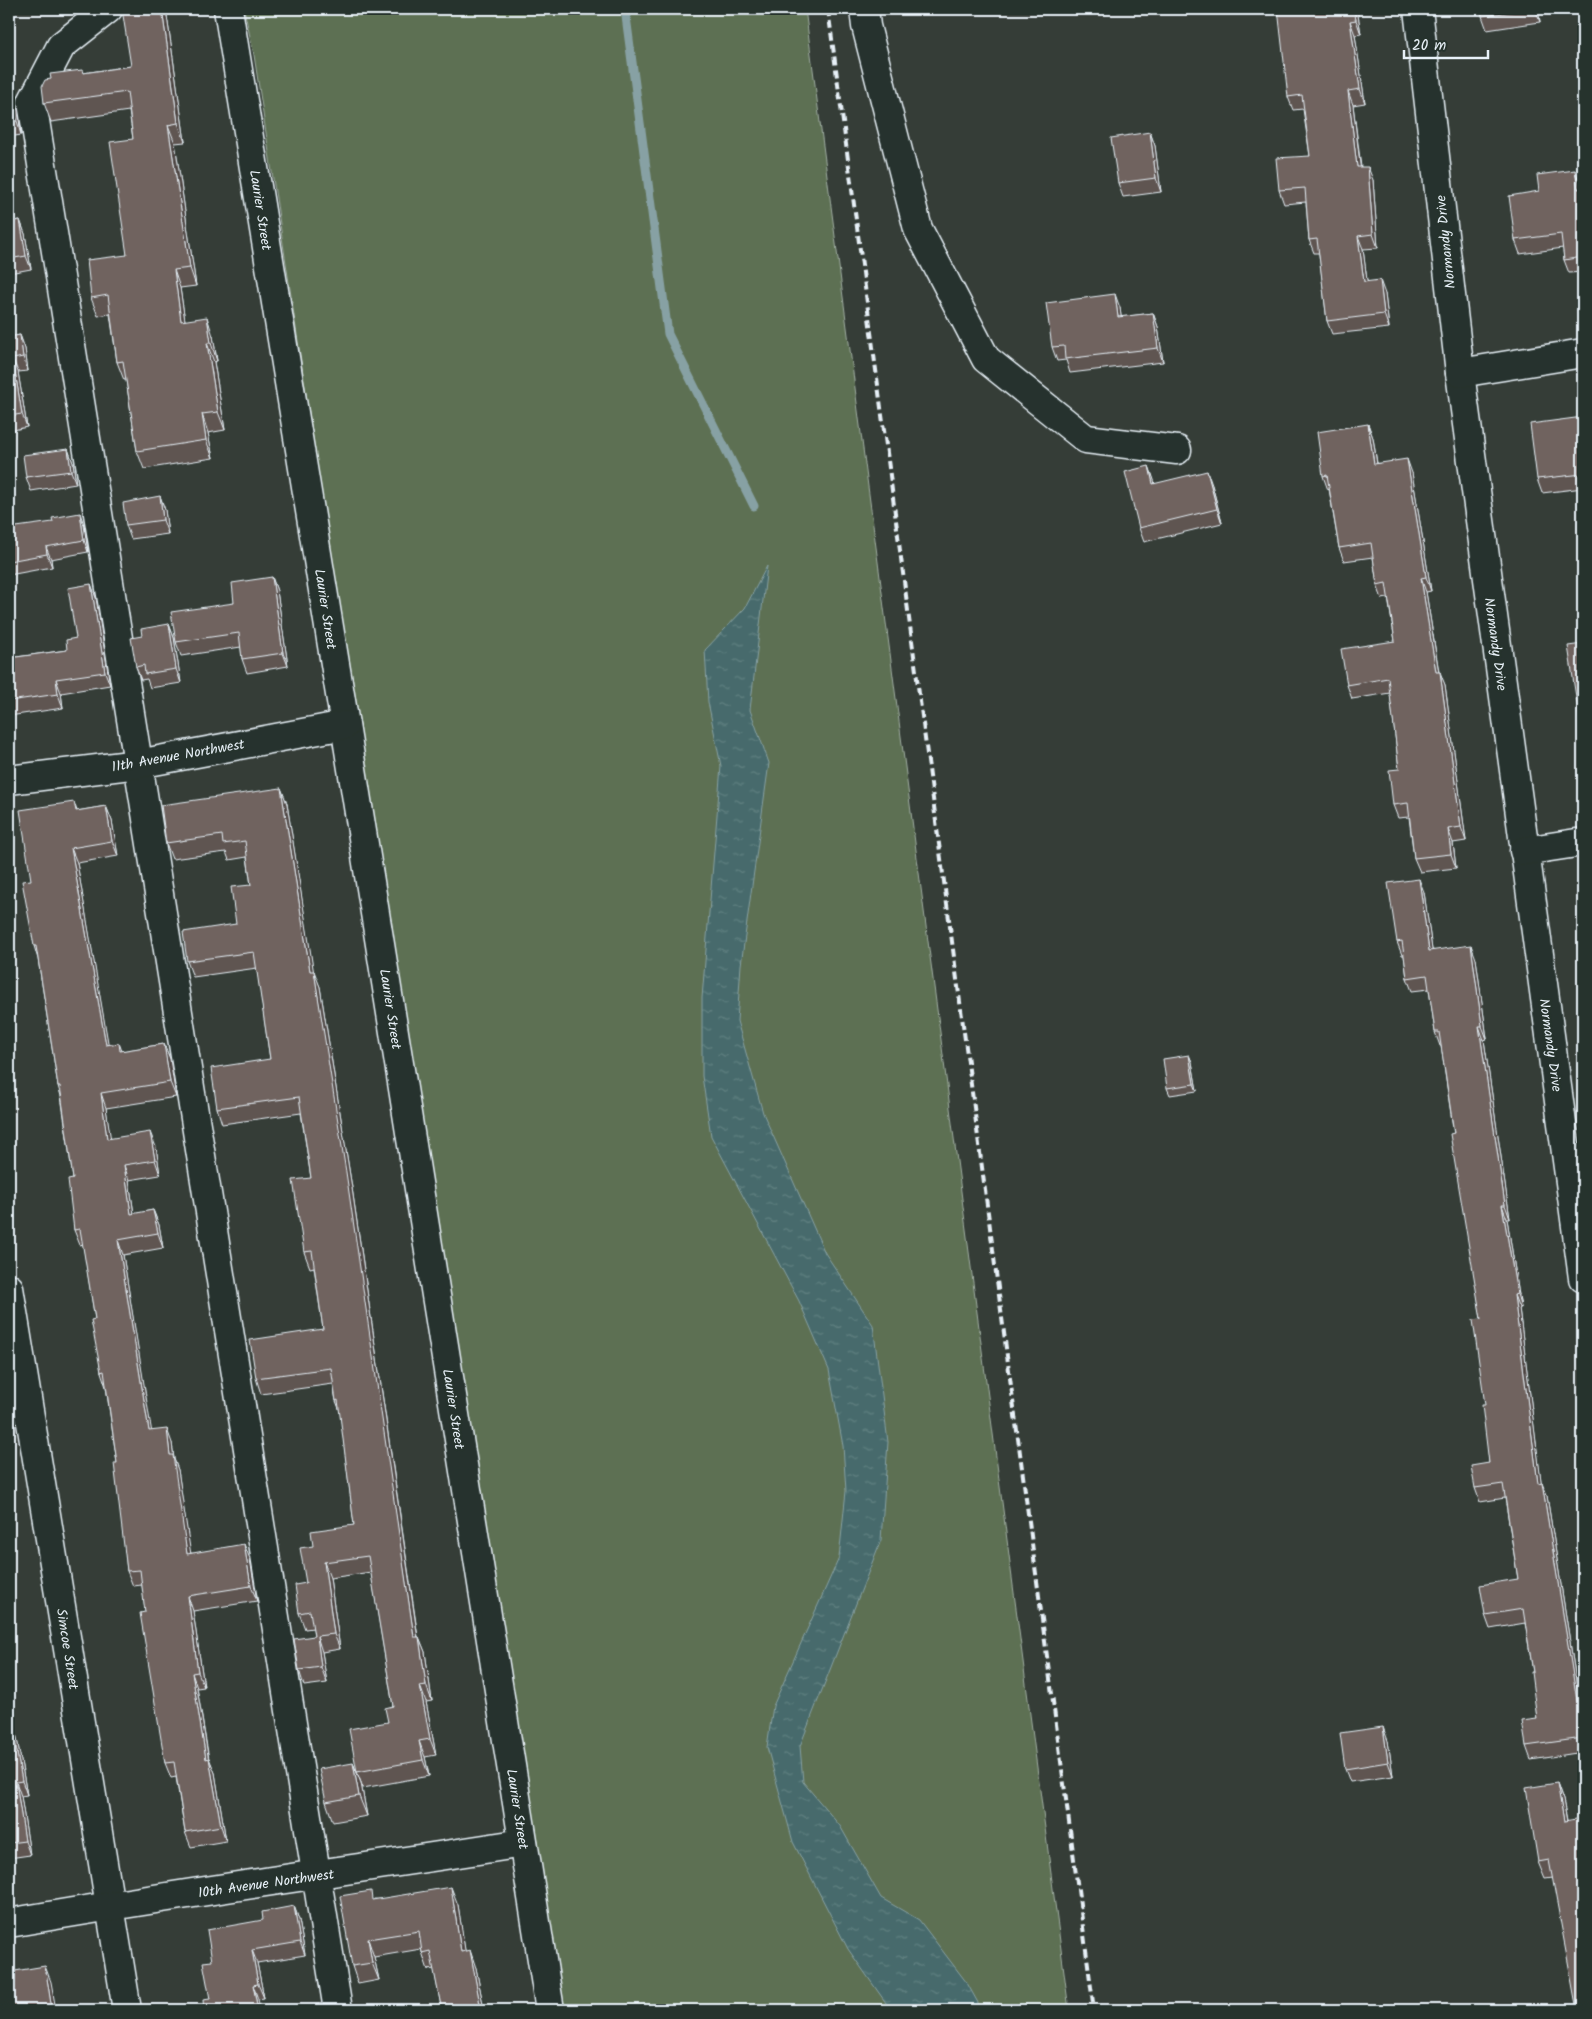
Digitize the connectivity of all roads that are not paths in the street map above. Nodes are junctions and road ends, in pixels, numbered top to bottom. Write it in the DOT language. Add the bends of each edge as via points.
graph roads {
  1 [pos="108,9"];
  2 [pos="228,9"];
  3 [pos="864,9"];
  4 [pos="1418,9"];
  5 [pos="1583,353"];
  6 [pos="1460,373"];
  7 [pos="1177,450"];
  8 [pos="345,725"];
  9 [pos="138,764"];
  10 [pos="9,780"];
  11 [pos="1583,842"];
  12 [pos="1524,851"];
  13 [pos="1583,1278"];
  14 [pos="9,1288"];
  15 [pos="523,1842"];
  16 [pos="316,1876"];
  17 [pos="110,1905"];
  18 [pos="9,1923"];
  19 [pos="127,2010"];
  20 [pos="338,2010"];
  21 [pos="550,2010"];
  1 -- 9 [label="street" via="61,46 32,102"];
  2 -- 8 [label="street, Laurier Street"];
  3 -- 7 [label="street" via="918,229 986,359 1086,439"];
  4 -- 6 [label="street, Normandy Drive"];
  5 -- 6 [label="street"];
  6 -- 12 [label="street, Normandy Drive"];
  8 -- 9 [label="street, 11th Avenue Northwest"];
  8 -- 15 [label="street, Laurier Street"];
  9 -- 10 [label="street, 11th Avenue Northwest"];
  9 -- 16 [label="street"];
  11 -- 12 [label="street"];
  12 -- 13 [label="street, Normandy Drive"];
  14 -- 17 [label="street, Simcoe Street"];
  15 -- 16 [label="street, 10th Avenue Northwest"];
  15 -- 21 [label="street, Laurier Street"];
  16 -- 17 [label="street, 10th Avenue Northwest"];
  16 -- 20 [label="street"];
  17 -- 18 [label="street, 10th Avenue Northwest"];
  17 -- 19 [label="street, Simcoe Street"];
}
